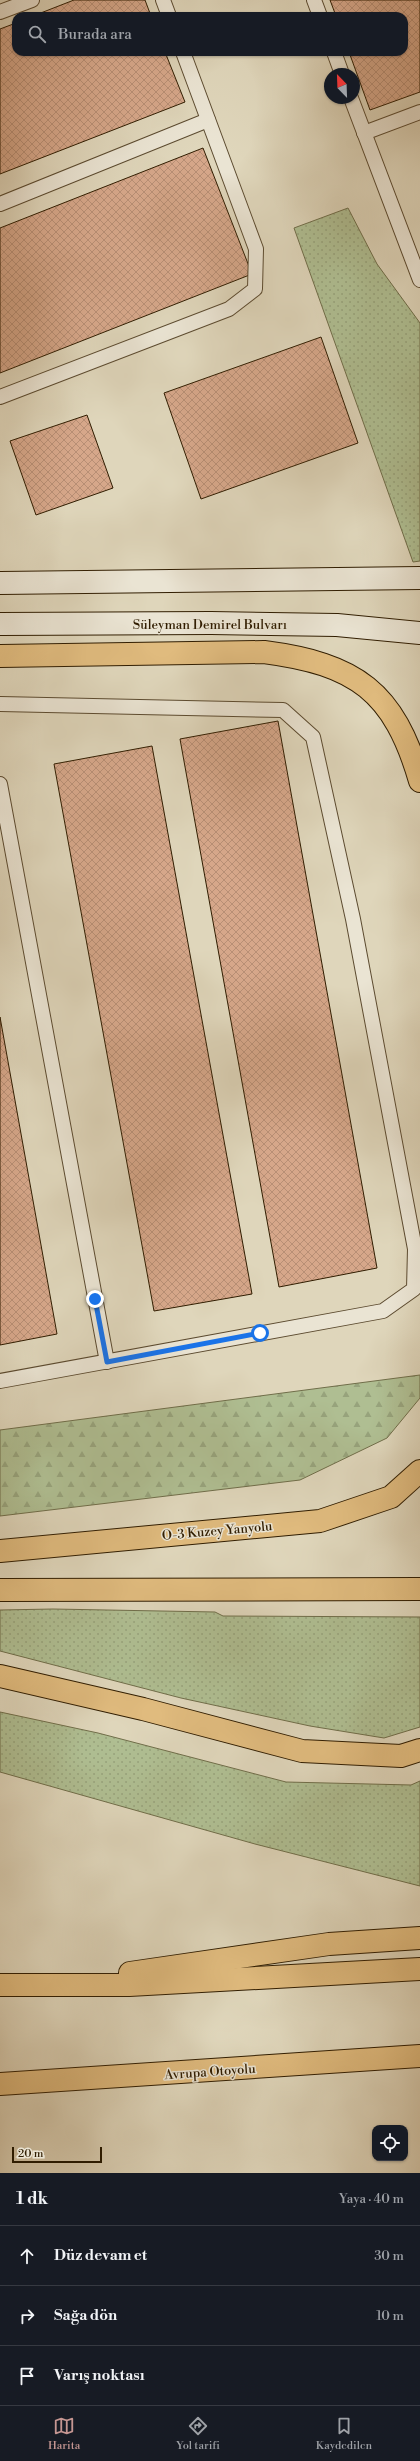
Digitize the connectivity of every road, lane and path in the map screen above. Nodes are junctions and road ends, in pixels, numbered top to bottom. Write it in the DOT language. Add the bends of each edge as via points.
graph roads {
  1 [pos="32,0"];
  2 [pos="163,0"];
  3 [pos="314,0"];
  4 [pos="0,12"];
  5 [pos="168,12"];
  6 [pos="318,12"];
  7 [pos="184,56"];
  8 [pos="335,56"];
  9 [pos="340,68"];
  10 [pos="353,104"];
  11 [pos="420,112"];
  12 [pos="208,120"];
  13 [pos="364,133"];
  14 [pos="0,204"];
  15 [pos="420,280"];
  16 [pos="0,397"];
  17 [pos="420,578"];
  18 [pos="0,583"];
  19 [pos="0,624"];
  20 [pos="420,633"];
  21 [pos="0,656"];
  22 [pos="0,704"];
  23 [pos="420,781"];
  24 [pos="0,784"];
  25 [pos="107,1362"];
  26 [pos="0,1381"];
  27 [pos="420,1471"];
  28 [pos="0,1551"];
  29 [pos="420,1589"];
  30 [pos="0,1590"];
  31 [pos="0,1676"];
  32 [pos="420,1750"];
  33 [pos="420,1938"];
  34 [pos="420,1969"];
  35 [pos="67,1984"];
  36 [pos="0,1985"];
  37 [pos="420,2056"];
  38 [pos="0,2084"];
  1 -- 4 [label="lane"];
  2 -- 5 [label="lane"];
  3 -- 6 [label="lane"];
  7 -- 12 [label="lane"];
  8 -- 9 [label="lane"];
  10 -- 13 [label="lane"];
  11 -- 13 [label="lane"];
  12 -- 14 [label="lane"];
  12 -- 16 [label="lane" via="256,249 255,290 229,310"];
  13 -- 15 [label="lane"];
  17 -- 18 [label="main road"];
  19 -- 20 [label="main road, Süleyman Demirel Bulvarı" via="329,624"];
  21 -- 23 [label="main road" via="264,652 319,662 366,686 388,708 411,751"];
  22 -- 25 [label="lane" via="283,710 313,737 353,919 415,1249 414,1289 383,1311"];
  24 -- 25 [label="lane"];
  25 -- 26 [label="lane"];
  27 -- 28 [label="main road, O-3 Kuzey Yanyolu" via="391,1497 320,1521"];
  29 -- 30 [label="main road"];
  31 -- 32 [label="main road" via="143,1709 302,1751 401,1756"];
  33 -- 35 [label="main road" via="329,1944 194,1962"];
  34 -- 35 [label="main road" via="129,1985"];
  35 -- 36 [label="main road"];
  37 -- 38 [label="main road, Avrupa Otoyolu"];
}
